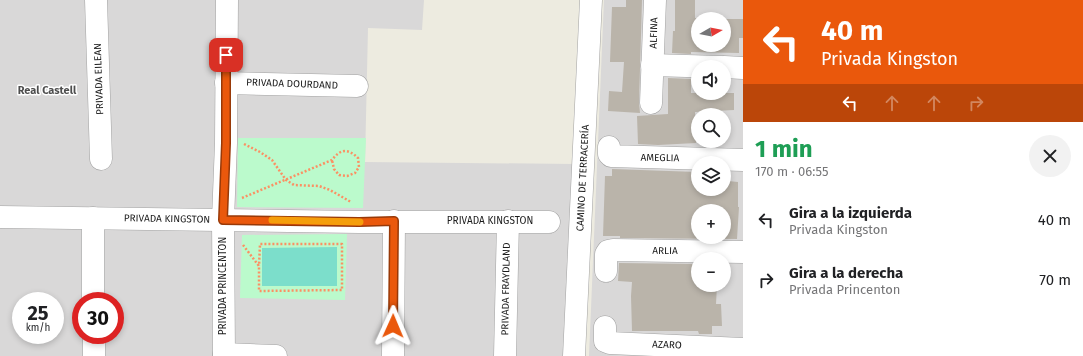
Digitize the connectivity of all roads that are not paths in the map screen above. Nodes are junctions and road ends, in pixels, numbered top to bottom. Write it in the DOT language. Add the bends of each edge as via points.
graph roads {
  1 [pos="96,0"];
  2 [pos="227,0"];
  3 [pos="591,0"];
  4 [pos="655,0"];
  5 [pos="652,65"];
  6 [pos="691,66"];
  7 [pos="731,67"];
  8 [pos="743,68"];
  9 [pos="226,83"];
  10 [pos="357,86"];
  11 [pos="651,103"];
  12 [pos="609,147"];
  13 [pos="101,159"];
  14 [pos="743,160"];
  15 [pos="223,213"];
  16 [pos="0,217"];
  17 [pos="93,218"];
  18 [pos="394,221"];
  19 [pos="508,221"];
  20 [pos="549,222"];
  21 [pos="743,252"];
  22 [pos="606,271"];
  23 [pos="93,292"];
  24 [pos="605,327"];
  25 [pos="94,344"];
  26 [pos="743,348"];
  27 [pos="224,355"];
  28 [pos="94,356"];
  29 [pos="276,356"];
  30 [pos="393,356"];
  31 [pos="505,356"];
  32 [pos="574,356"];
  1 -- 13 [label="street, PRIVADA EILEAN"];
  2 -- 9 [label="street, PRIVADA PRINCENTON"];
  3 -- 32 [label="street, CAMINO DE TERRACERÍA"];
  4 -- 5 [label="street, ALFINA"];
  5 -- 6 [label="street"];
  5 -- 11 [label="street, ALFINA"];
  7 -- 8 [label="street"];
  9 -- 10 [label="street, PRIVADA DOURDAND"];
  9 -- 15 [label="street, PRIVADA PRINCENTON"];
  12 -- 14 [label="street, AMEGLIA" via="611,156"];
  15 -- 17 [label="street, PRIVADA KINGSTON"];
  15 -- 18 [label="street, PRIVADA KINGSTON" via="359,222"];
  15 -- 27 [label="street, PRIVADA PRINCENTON"];
  16 -- 17 [label="street, PRIVADA KINGSTON"];
  17 -- 23 [label="street"];
  18 -- 19 [label="street, PRIVADA KINGSTON"];
  18 -- 30 [label="street"];
  19 -- 20 [label="street, PRIVADA KINGSTON"];
  19 -- 31 [label="street, PRIVADA FRAYDLAND"];
  21 -- 22 [label="street, ARLIA" via="613,250 606,254"];
  24 -- 26 [label="street, AZARO" via="605,341 610,343"];
  25 -- 28 [label="street"];
  27 -- 29 [label="street"];
}
